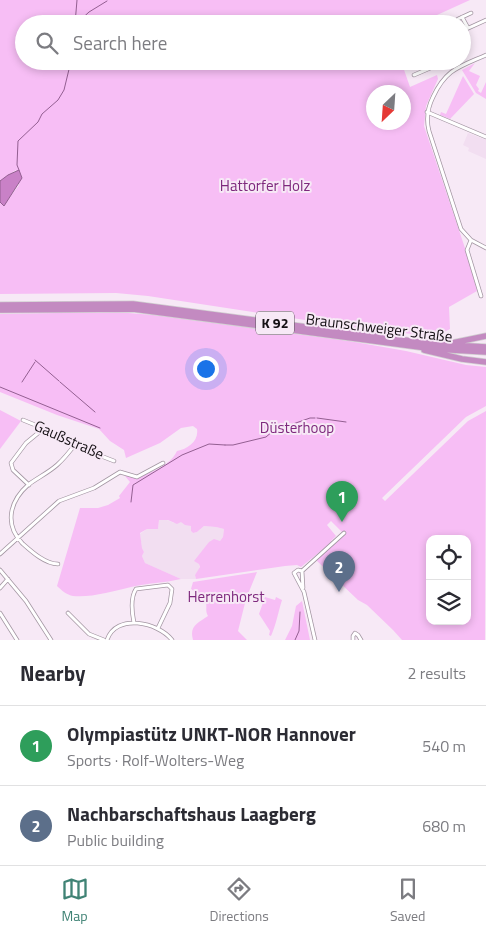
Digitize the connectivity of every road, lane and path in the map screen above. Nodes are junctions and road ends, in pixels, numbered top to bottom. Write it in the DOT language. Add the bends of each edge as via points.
graph roads {
  1 [pos="471,13"];
  2 [pos="467,15"];
  3 [pos="486,20"];
  4 [pos="471,27"];
  5 [pos="486,55"];
  6 [pos="471,60"];
  7 [pos="426,70"];
  8 [pos="453,70"];
  9 [pos="414,75"];
  10 [pos="427,112"];
  11 [pos="486,138"];
  12 [pos="471,240"];
  13 [pos="486,248"];
  14 [pos="481,296"];
  15 [pos="0,305"];
  16 [pos="0,310"];
  17 [pos="486,336"];
  18 [pos="434,344"];
  19 [pos="403,345"];
  20 [pos="486,348"];
  21 [pos="486,352"];
  22 [pos="486,362"];
  23 [pos="23,420"];
  24 [pos="43,429"];
  25 [pos="77,442"];
  26 [pos="114,461"];
  27 [pos="163,463"];
  28 [pos="29,485"];
  29 [pos="344,533"];
  30 [pos="17,537"];
  31 [pos="0,554"];
  32 [pos="58,564"];
  33 [pos="0,570"];
  34 [pos="302,571"];
  35 [pos="8,579"];
  36 [pos="0,588"];
  37 [pos="302,589"];
  38 [pos="0,612"];
  39 [pos="68,613"];
  40 [pos="134,623"];
  41 [pos="158,628"];
  42 [pos="17,640"];
  43 [pos="51,640"];
  44 [pos="105,640"];
  45 [pos="172,640"];
  46 [pos="314,640"];
  47 [pos="353,640"];
  48 [pos="361,640"];
  1 -- 2 [label="street"];
  3 -- 4 [label="street"];
  5 -- 6 [label="street"];
  7 -- 9 [label="street"];
  8 -- 10 [label="street" via="442,80"];
  10 -- 11 [label="street"];
  10 -- 12 [label="street" via="429,132 458,224"];
  12 -- 13 [label="street"];
  12 -- 14 [label="street" via="467,250"];
  15 -- 18 [label="highway, Braunschweiger Straße / K 92" via="133,304"];
  16 -- 19 [label="highway, Braunschweiger Straße / K 92" via="133,309"];
  17 -- 18 [label="highway"];
  18 -- 20 [label="highway, Braunschweiger Straße / K 92"];
  19 -- 21 [label="highway, Braunschweiger Straße / K 92"];
  19 -- 22 [label="highway" via="453,358"];
  23 -- 24 [label="street, Gaußstraße"];
  24 -- 25 [label="street, Gaußstraße"];
  24 -- 28 [label="street" via="26,443 11,463 13,470"];
  25 -- 26 [label="street, Gaußstraße"];
  25 -- 28 [label="street" via="58,464"];
  27 -- 30 [label="street" via="137,477 120,472 94,488 59,501"];
  28 -- 30 [label="street" via="15,500 11,512"];
  29 -- 34 [label="street"];
  30 -- 31 [label="street"];
  30 -- 32 [label="street" via="46,561"];
  33 -- 35 [label="street"];
  34 -- 37 [label="street"];
  34 -- 37 [label="street" via="294,573"];
  35 -- 36 [label="street"];
  35 -- 43 [label="street"];
  37 -- 46 [label="street"];
  38 -- 42 [label="street"];
  39 -- 44 [label="street" via="89,634"];
  40 -- 41 [label="street"];
  40 -- 41 [label="street" via="134,591 168,585 172,589 172,598"];
  40 -- 44 [label="street" via="113,630"];
  41 -- 45 [label="street"];
  47 -- 48 [label="street" via="355,633"];
}
